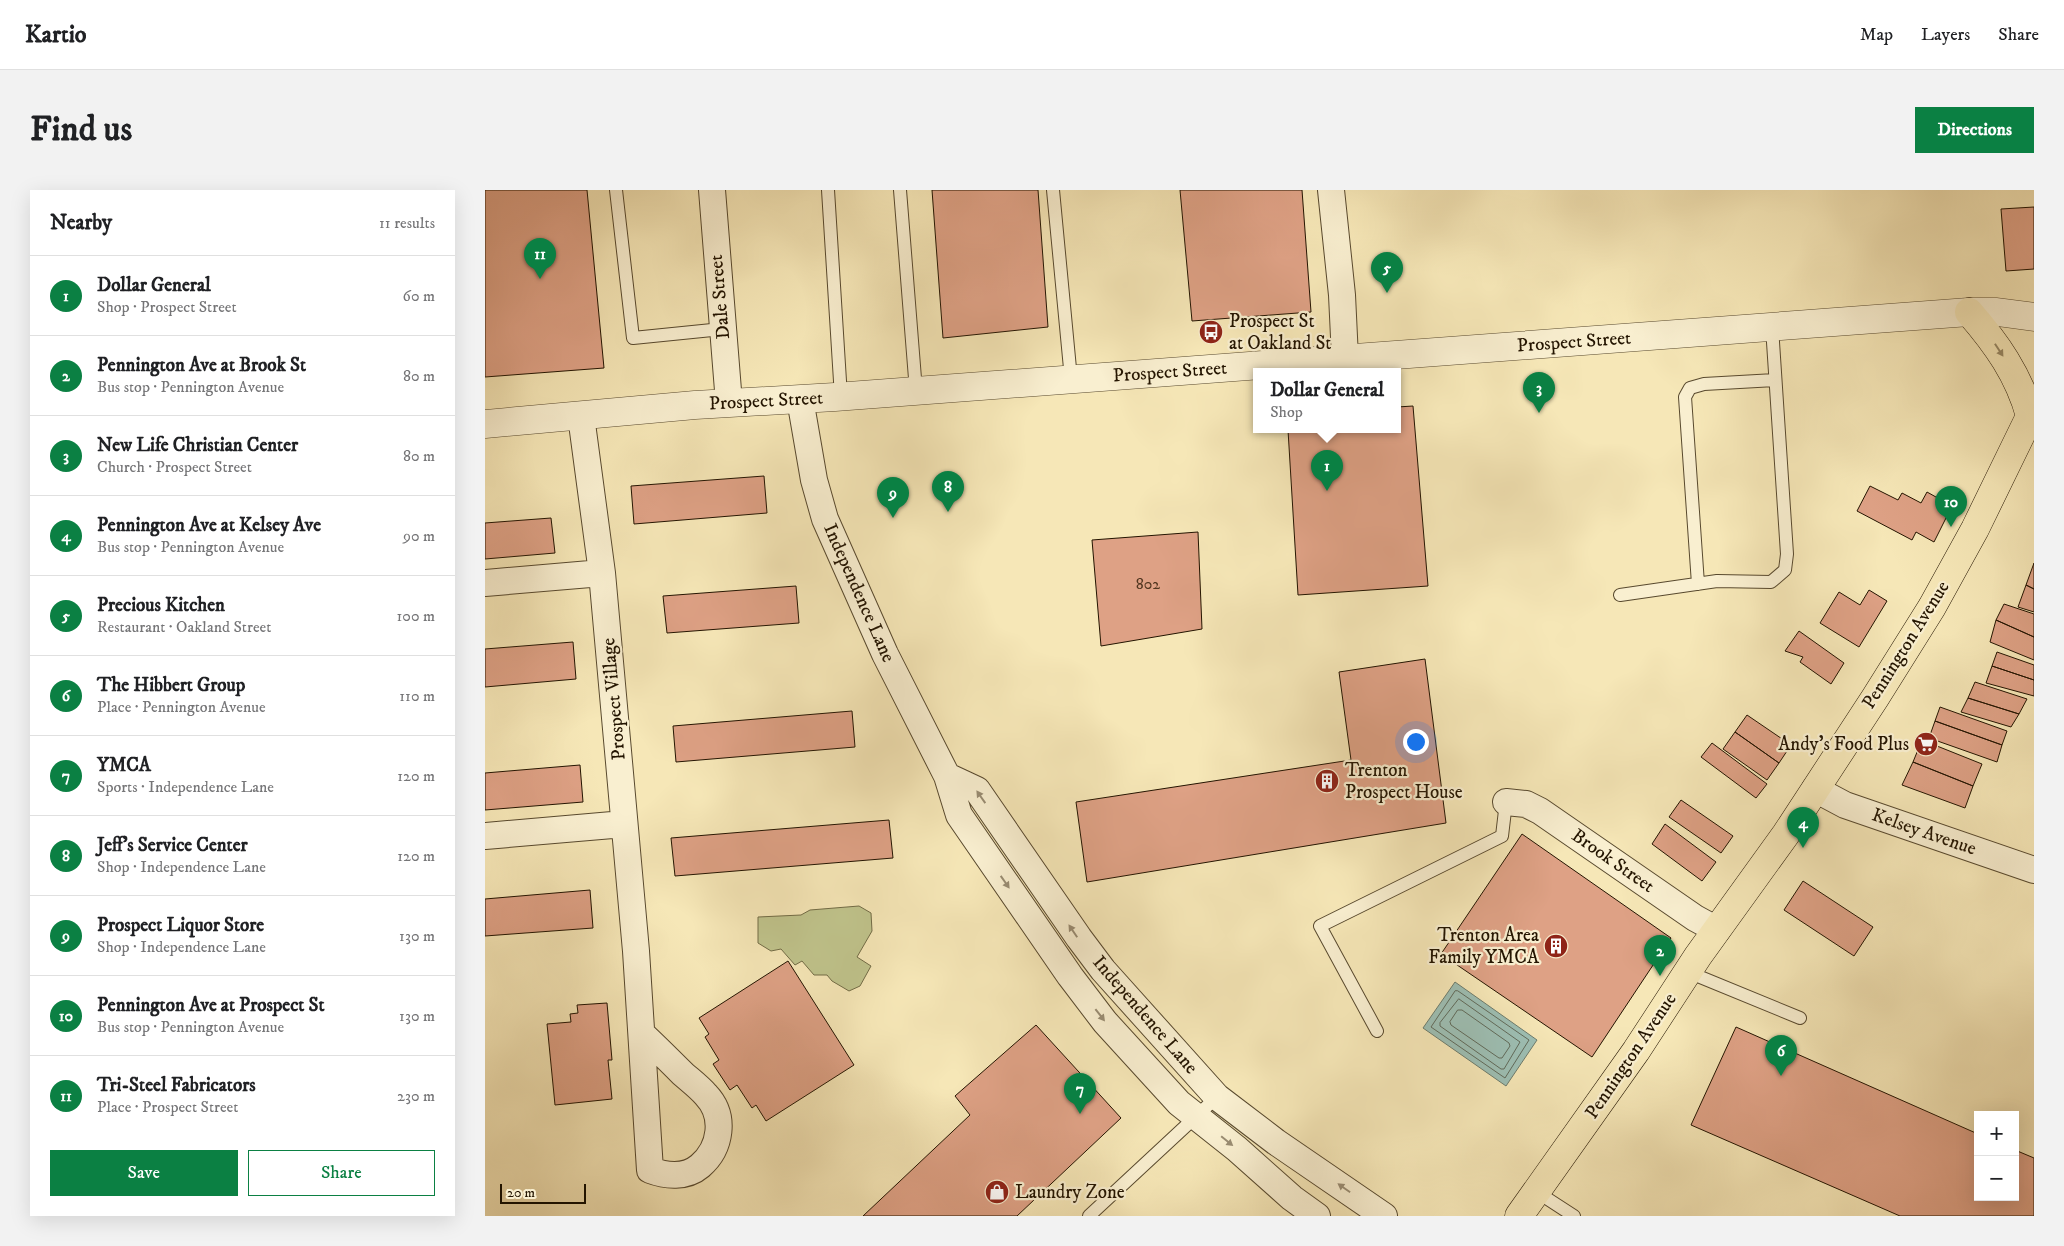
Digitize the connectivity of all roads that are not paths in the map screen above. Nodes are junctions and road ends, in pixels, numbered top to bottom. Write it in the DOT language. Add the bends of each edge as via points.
graph roads {
  1 [pos="616,190"];
  2 [pos="712,190"];
  3 [pos="828,190"];
  4 [pos="900,190"];
  5 [pos="1053,190"];
  6 [pos="1331,190"];
  7 [pos="1969,312"];
  8 [pos="2034,317"];
  9 [pos="1772,327"];
  10 [pos="722,329"];
  11 [pos="1345,358"];
  12 [pos="1071,380"];
  13 [pos="1775,380"];
  14 [pos="916,391"];
  15 [pos="841,397"];
  16 [pos="800,399"];
  17 [pos="729,403"];
  18 [pos="2032,412"];
  19 [pos="581,416"];
  20 [pos="485,424"];
  21 [pos="602,574"];
  22 [pos="485,583"];
  23 [pos="1698,584"];
  24 [pos="1620,595"];
  25 [pos="947,776"];
  26 [pos="1815,789"];
  27 [pos="1506,802"];
  28 [pos="624,824"];
  29 [pos="485,836"];
  30 [pos="2034,870"];
  31 [pos="1717,930"];
  32 [pos="1688,972"];
  33 [pos="1800,1018"];
  34 [pos="1377,1031"];
  35 [pos="642,1034"];
  36 [pos="1217,1097"];
  37 [pos="1196,1116"];
  38 [pos="1537,1192"];
  39 [pos="1089,1216"];
  40 [pos="1317,1216"];
  41 [pos="1384,1216"];
  42 [pos="1519,1216"];
  43 [pos="1574,1216"];
  1 -- 10 [label="lane" via="633,338"];
  2 -- 10 [label="street, Dale Street"];
  3 -- 15 [label="lane"];
  4 -- 14 [label="lane"];
  5 -- 12 [label="lane"];
  6 -- 11 [label="street"];
  7 -- 8 [label="street, Prospect Street"];
  7 -- 9 [label="street, Prospect Street"];
  7 -- 18 [label="main road, one-way" via="2009,364"];
  9 -- 11 [label="street, Prospect Street"];
  9 -- 13 [label="lane"];
  10 -- 17 [label="street, Dale Street"];
  11 -- 12 [label="street, Prospect Street"];
  12 -- 14 [label="street, Prospect Street"];
  13 -- 23 [label="lane" via="1787,554 1785,570 1771,582"];
  13 -- 23 [label="lane" via="1704,384 1690,388 1685,397"];
  14 -- 15 [label="street, Prospect Street"];
  15 -- 16 [label="street, Prospect Street"];
  16 -- 17 [label="street, Prospect Street"];
  16 -- 25 [label="street, Independence Lane" via="814,480 825,519 885,654"];
  17 -- 19 [label="street, Prospect Street"];
  18 -- 26 [label="main road, Pennington Avenue" via="1975,529 1932,607"];
  19 -- 20 [label="street, Prospect Street"];
  19 -- 21 [label="street, Prospect Village"];
  21 -- 22 [label="street"];
  21 -- 28 [label="street, Prospect Village"];
  23 -- 24 [label="lane"];
  36 -- 25 [label="street, Independence Lane, one-way" via="1103,970 977,790"];
  25 -- 37 [label="street, Independence Lane, one-way" via="959,815 1070,976 1105,1022 1179,1103"];
  26 -- 30 [label="street, Kelsey Avenue" via="1845,805"];
  26 -- 31 [label="main road, Pennington Avenue"];
  27 -- 31 [label="street, Brook Street" via="1526,804 1540,811"];
  27 -- 34 [label="lane" via="1502,836 1321,926"];
  28 -- 29 [label="street"];
  28 -- 35 [label="street, Prospect Village"];
  31 -- 32 [label="main road, Pennington Avenue"];
  32 -- 33 [label="lane"];
  32 -- 38 [label="main road, Pennington Avenue"];
  35 -- 35 [label="street, Prospect Village" via="650,1170 667,1175 685,1174 699,1168 711,1155 719,1138 717,1115 707,1096"];
  36 -- 37 [label="lane"];
  41 -- 36 [label="street, Independence Lane, one-way"];
  37 -- 39 [label="lane"];
  37 -- 40 [label="street, Independence Lane, one-way"];
  38 -- 42 [label="main road, Pennington Avenue"];
  38 -- 43 [label="lane"];
}
